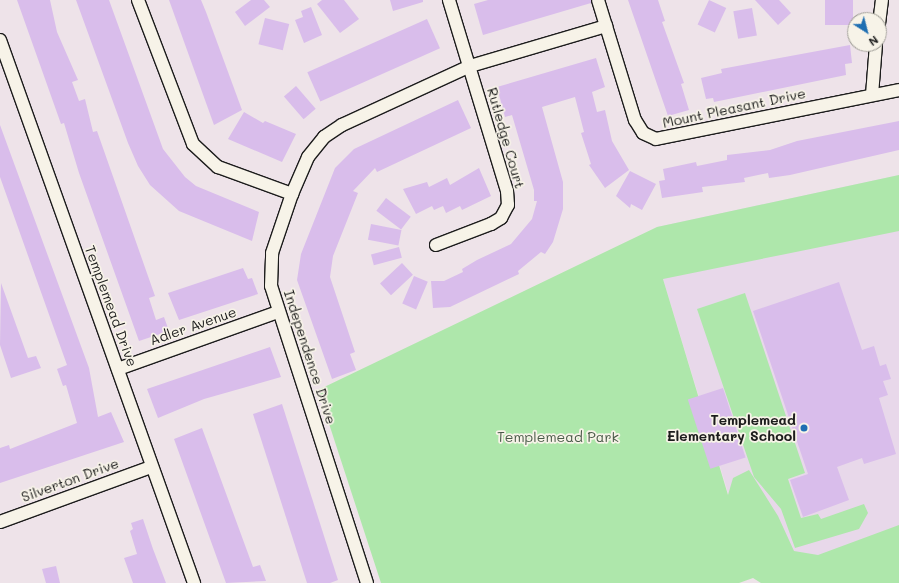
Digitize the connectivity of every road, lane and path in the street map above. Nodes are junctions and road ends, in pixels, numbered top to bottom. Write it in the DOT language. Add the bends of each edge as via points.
graph roads {
  1 [pos="138,0"];
  2 [pos="449,0"];
  3 [pos="598,0"];
  4 [pos="882,0"];
  5 [pos="880,12"];
  6 [pos="606,26"];
  7 [pos="0,40"];
  8 [pos="875,52"];
  9 [pos="469,67"];
  10 [pos="899,90"];
  11 [pos="872,95"];
  12 [pos="292,194"];
  13 [pos="436,245"];
  14 [pos="278,312"];
  15 [pos="118,369"];
  16 [pos="151,467"];
  17 [pos="0,522"];
  18 [pos="194,583"];
  19 [pos="367,583"];
  1 -- 12 [label="street" via="193,144 218,166"];
  2 -- 9 [label="street, Rutledge Court"];
  3 -- 6 [label="street, Mount Pleasant Drive"];
  4 -- 5 [label="street"];
  6 -- 9 [label="street, Independence Drive"];
  6 -- 11 [label="street, Mount Pleasant Drive" via="635,120 643,133 656,139"];
  7 -- 15 [label="street, Templemead Drive"];
  8 -- 11 [label="street"];
  9 -- 12 [label="street, Independence Drive" via="342,125 324,137 308,157"];
  9 -- 13 [label="street, Rutledge Court" via="507,191 508,205 501,218 491,224"];
  10 -- 11 [label="street, Mount Pleasant Drive"];
  12 -- 14 [label="street, Independence Drive" via="272,253 271,286"];
  14 -- 15 [label="street, Adler Avenue"];
  14 -- 19 [label="street, Independence Drive"];
  15 -- 16 [label="street, Templemead Drive"];
  16 -- 17 [label="street, Silverton Drive"];
  16 -- 18 [label="street, Templemead Drive"];
}
